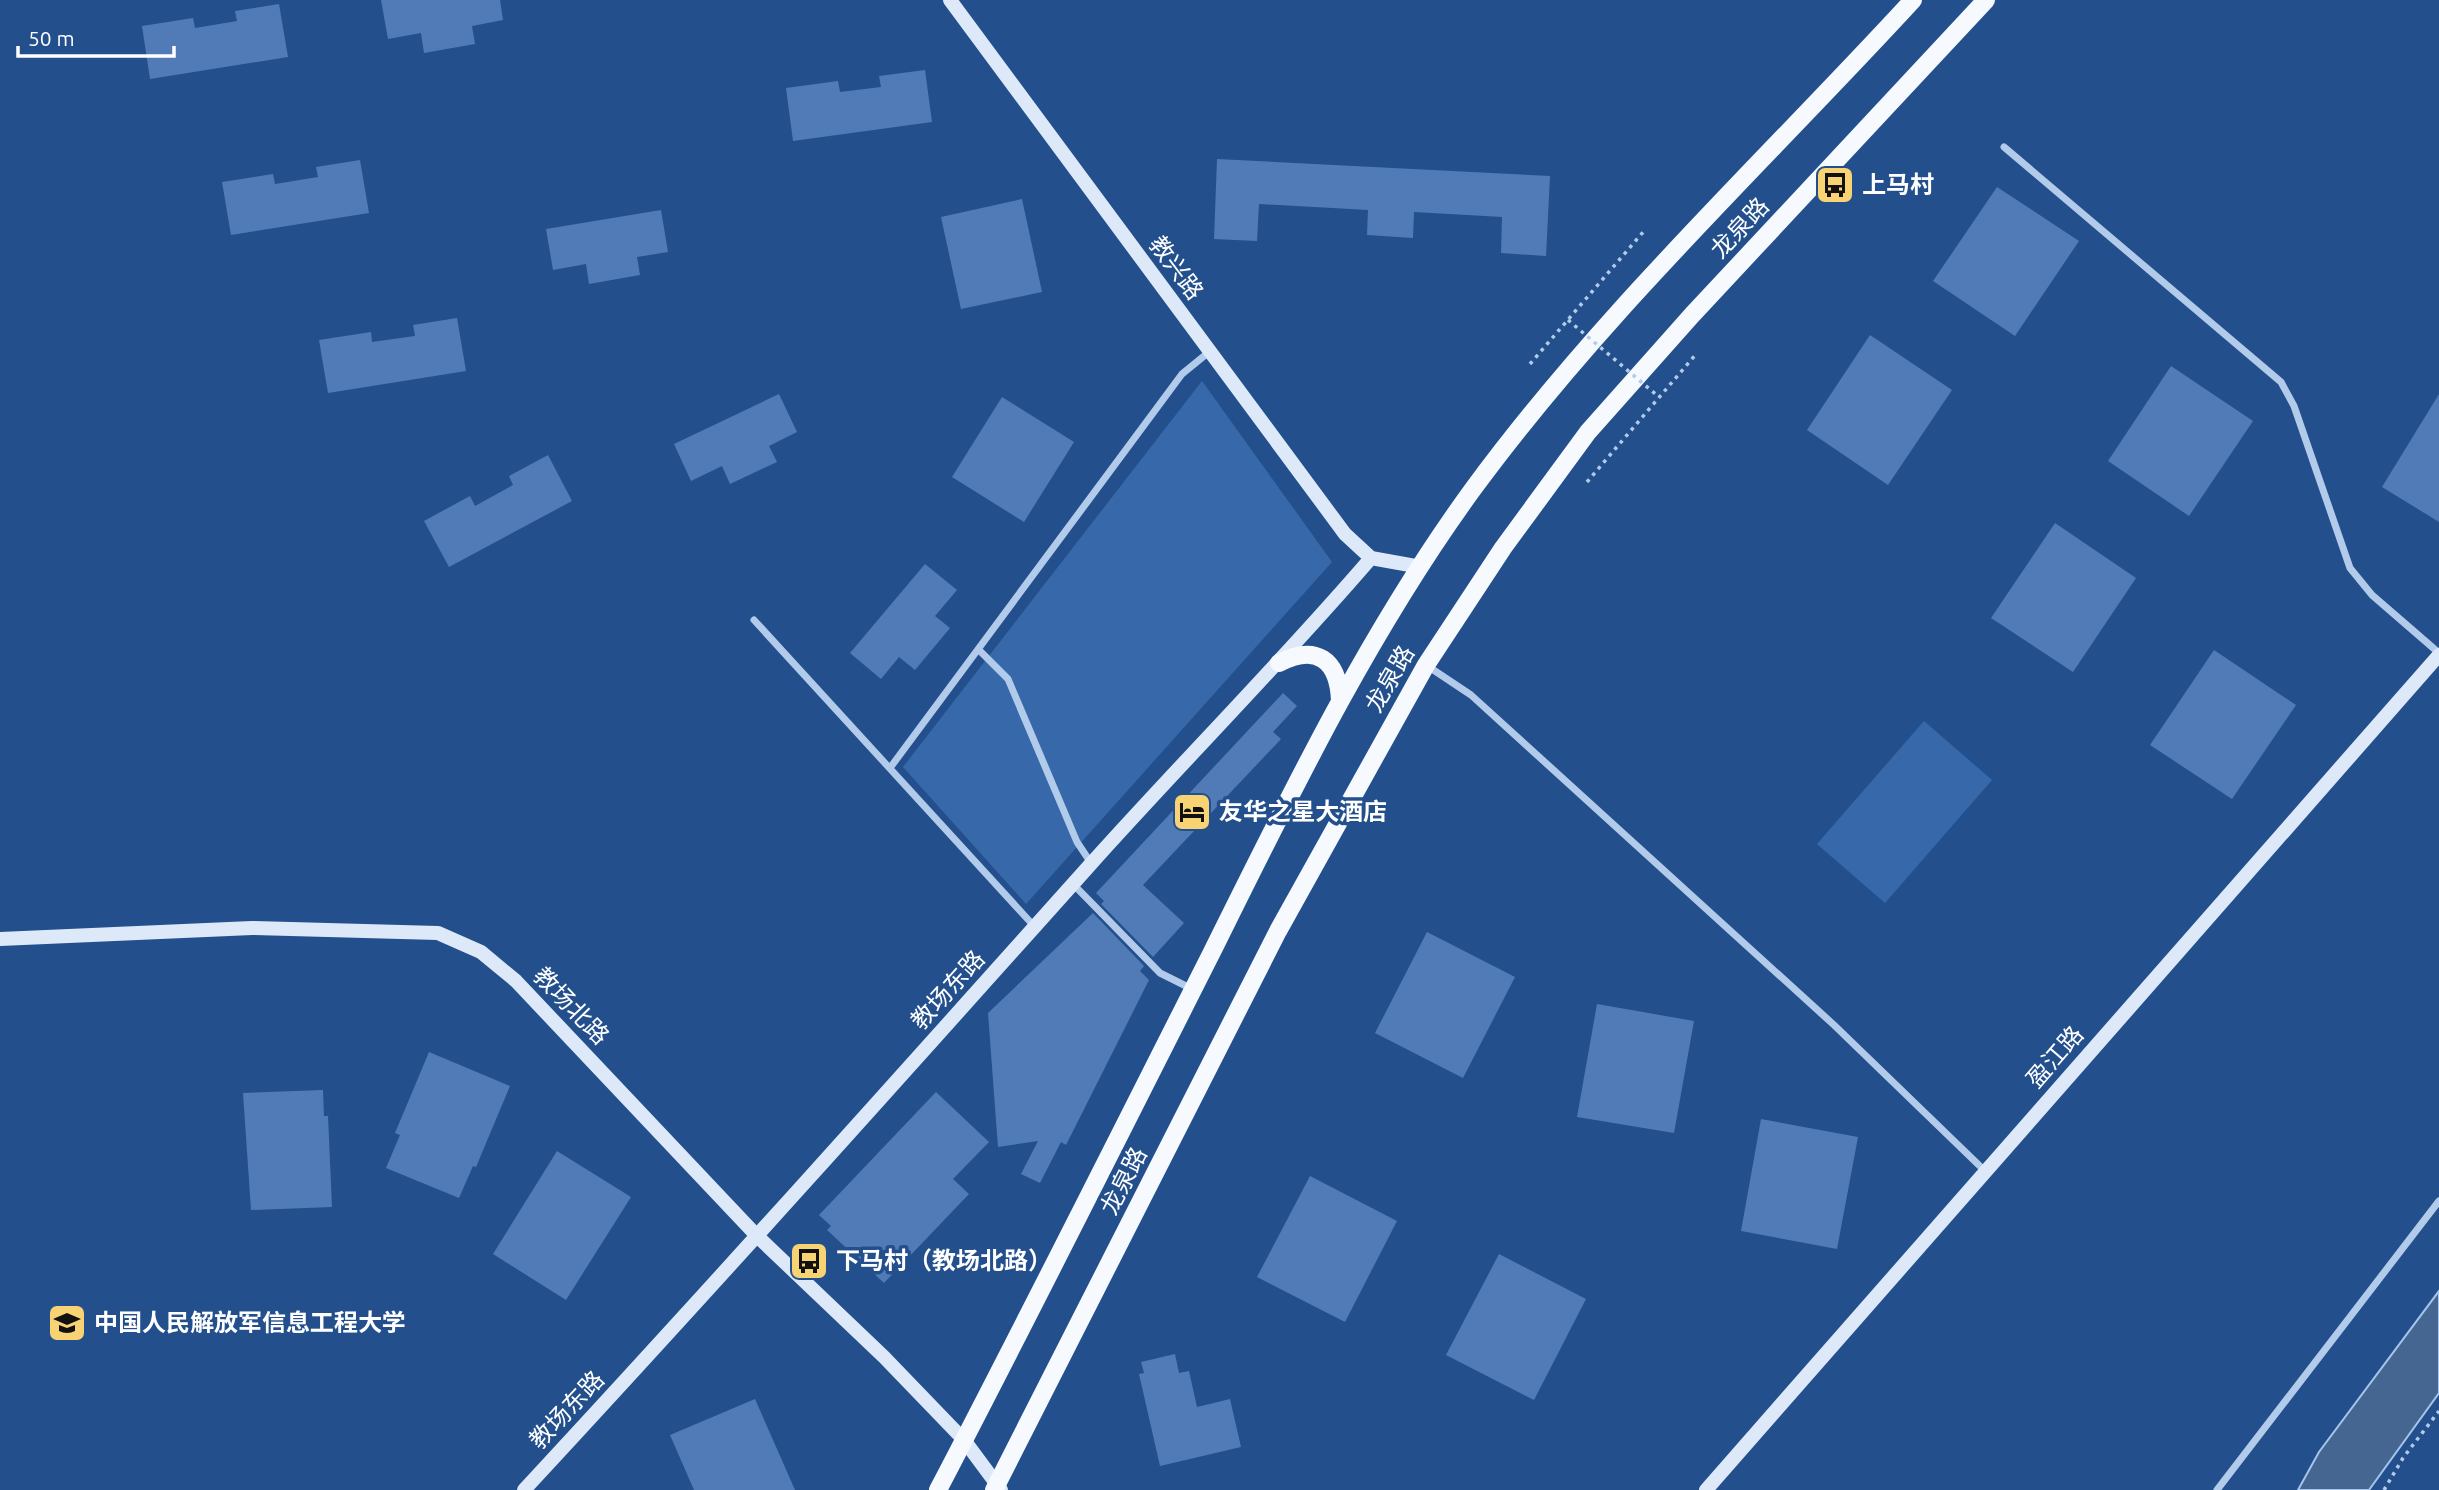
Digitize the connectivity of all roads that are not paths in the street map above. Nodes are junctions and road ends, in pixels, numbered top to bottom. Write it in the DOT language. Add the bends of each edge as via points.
graph roads {
  1 [pos="950,0"];
  2 [pos="1913,0"];
  3 [pos="1986,0"];
  4 [pos="2004,147"];
  5 [pos="1209,352"];
  6 [pos="1371,558"];
  7 [pos="1421,567"];
  8 [pos="754,620"];
  9 [pos="979,650"];
  10 [pos="2439,654"];
  11 [pos="1279,663"];
  12 [pos="1426,665"];
  13 [pos="1340,700"];
  14 [pos="890,768"];
  15 [pos="1091,864"];
  16 [pos="1073,884"];
  17 [pos="1035,927"];
  18 [pos="0,939"];
  19 [pos="1193,989"];
  20 [pos="1985,1171"];
  21 [pos="2439,1200"];
  22 [pos="757,1236"];
  23 [pos="964,1440"];
  24 [pos="997,1489"];
  25 [pos="524,1490"];
  26 [pos="938,1490"];
  27 [pos="1706,1490"];
  28 [pos="2217,1490"];
  1 -- 5 [label="street, 教兴路"];
  2 -- 7 [label="main road, 龙泉路" via="1631,298 1472,490"];
  3 -- 12 [label="main road, 龙泉路" via="1588,432 1503,548"];
  4 -- 10 [label="street" via="2281,382 2294,406 2350,568 2372,595"];
  5 -- 6 [label="street, 教兴路" via="1345,534"];
  5 -- 9 [label="street" via="1182,374"];
  6 -- 7 [label="street"];
  6 -- 11 [label="street, 教场东路"];
  7 -- 13 [label="main road, 龙泉路"];
  8 -- 14 [label="street"];
  9 -- 14 [label="street"];
  9 -- 15 [label="street" via="1008,679 1077,842"];
  10 -- 20 [label="street, 盈江路"];
  11 -- 13 [label="main road" via="1307,653 1326,661 1336,674"];
  11 -- 15 [label="street, 教场东路"];
  12 -- 20 [label="street" via="1481,704 1834,1025"];
  12 -- 24 [label="main road, 龙泉路" via="1278,931"];
  13 -- 19 [label="main road, 龙泉路"];
  14 -- 17 [label="street"];
  15 -- 16 [label="street, 教场东路"];
  16 -- 17 [label="street, 教场东路"];
  16 -- 19 [label="street" via="1160,973"];
  17 -- 22 [label="street, 教场东路"];
  18 -- 22 [label="street, 教场北路" via="252,928 438,933 481,952 516,981"];
  19 -- 23 [label="main road, 龙泉路"];
  20 -- 27 [label="street, 盈江路"];
  21 -- 28 [label="street"];
  22 -- 23 [label="street, 教场北路"];
  22 -- 25 [label="street, 教场东路"];
  23 -- 24 [label="street, 教场北路"];
  23 -- 26 [label="main road, 龙泉路"];
}
